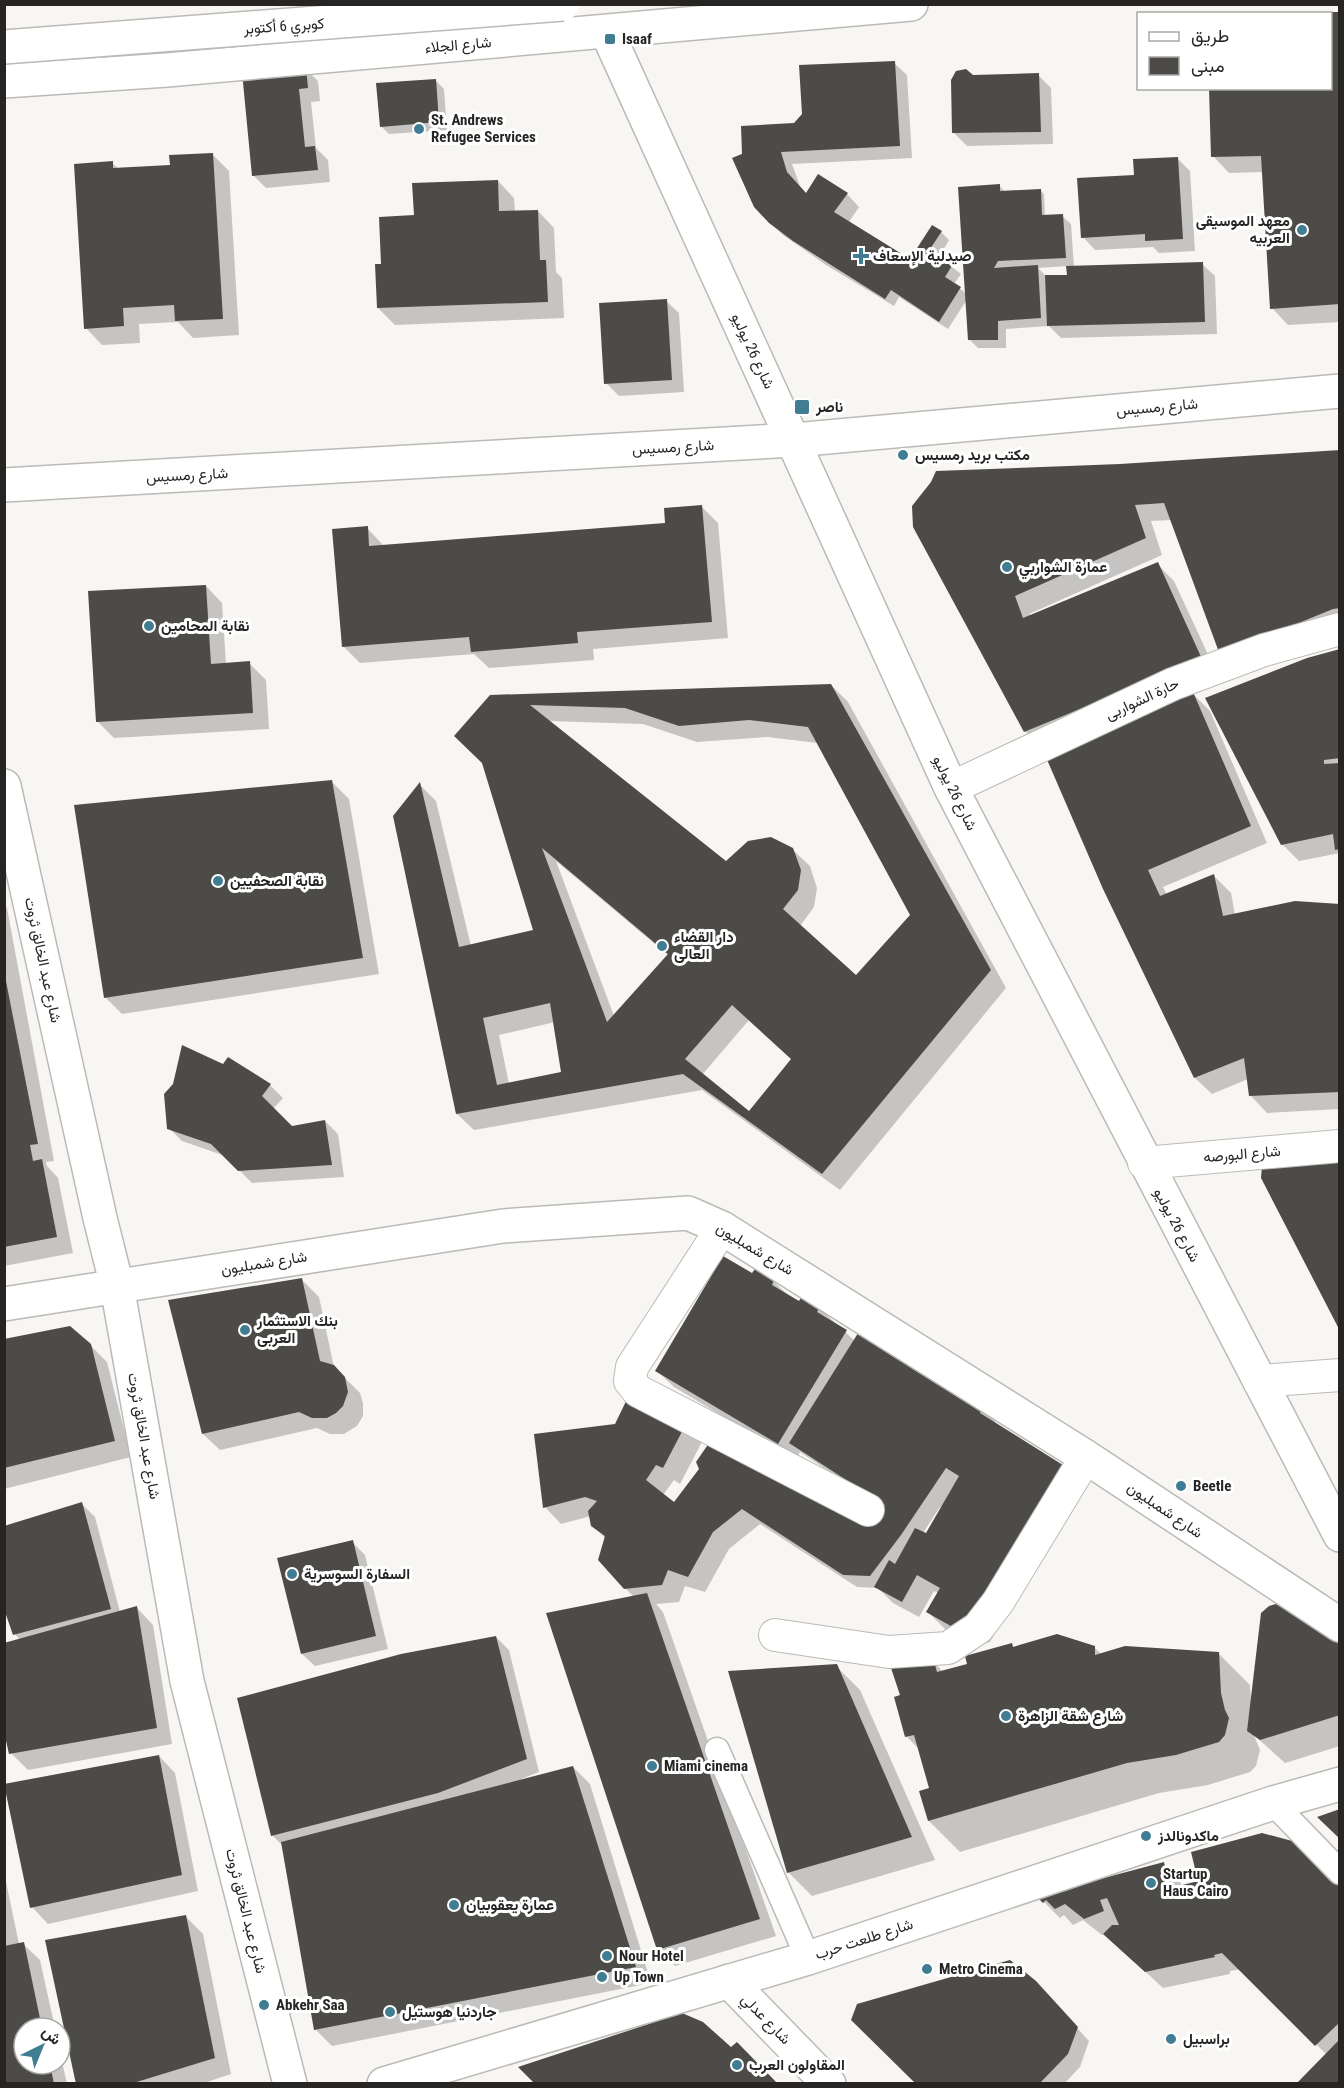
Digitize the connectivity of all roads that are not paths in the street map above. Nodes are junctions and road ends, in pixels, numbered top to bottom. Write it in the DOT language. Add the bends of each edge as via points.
graph roads {
  1 [pos="563,4"];
  2 [pos="911,4"];
  3 [pos="607,32"];
  4 [pos="4,47"];
  5 [pos="4,81"];
  6 [pos="1340,391"];
  7 [pos="794,440"];
  8 [pos="4,485"];
  9 [pos="1340,629"];
  10 [pos="4,786"];
  11 [pos="951,788"];
  12 [pos="1340,1146"];
  13 [pos="1144,1163"];
  14 [pos="723,1228"];
  15 [pos="117,1286"];
  16 [pos="4,1304"];
  17 [pos="1340,1375"];
  18 [pos="1258,1381"];
  19 [pos="1086,1458"];
  20 [pos="868,1510"];
  21 [pos="1340,1535"];
  22 [pos="1340,1625"];
  23 [pos="775,1635"];
  24 [pos="717,1750"];
  25 [pos="1340,1785"];
  26 [pos="1273,1803"];
  27 [pos="1340,1872"];
  28 [pos="808,1958"];
  29 [pos="729,1981"];
  30 [pos="290,2084"];
  31 [pos="384,2084"];
  32 [pos="829,2084"];
  1 -- 4 [label="main road, كوبري 6 أكتوبر, bridge"];
  2 -- 3 [label="main road, شارع الجلاء"];
  3 -- 5 [label="main road, شارع الجلاء"];
  3 -- 7 [label="main road, شارع 26 يوليو"];
  6 -- 7 [label="main road, شارع رمسيس"];
  7 -- 8 [label="main road, شارع رمسيس"];
  7 -- 11 [label="main road, شارع 26 يوليو"];
  9 -- 11 [label="street, حارة الشواربى" via="1264,650 1173,684"];
  10 -- 15 [label="main road, شارع عبد الخالق ثروت"];
  11 -- 13 [label="main road, شارع 26 يوليو"];
  12 -- 13 [label="street, شارع البورصه"];
  13 -- 18 [label="main road, شارع 26 يوليو"];
  14 -- 15 [label="main road, شارع شمبليون" via="688,1213 503,1226"];
  14 -- 19 [label="main road, شارع شمبليون"];
  14 -- 20 [label="street" via="632,1367 630,1381 638,1391"];
  15 -- 16 [label="main road, شارع شمبليون"];
  15 -- 30 [label="main road, شارع عبد الخالق ثروت" via="187,1681"];
  17 -- 18 [label="street"];
  18 -- 21 [label="main road, شارع 26 يوليو"];
  19 -- 22 [label="main road, شارع شمبليون"];
  19 -- 23 [label="street" via="998,1602 978,1628 948,1648 889,1652"];
  24 -- 28 [label="street"];
  25 -- 26 [label="main road, شارع طلعت حرب"];
  26 -- 27 [label="street"];
  26 -- 28 [label="main road, شارع طلعت حرب"];
  28 -- 29 [label="main road, شارع طلعت حرب"];
  29 -- 31 [label="main road, شارع طلعت حرب"];
  29 -- 32 [label="main road, شارع عدلي"];
}
